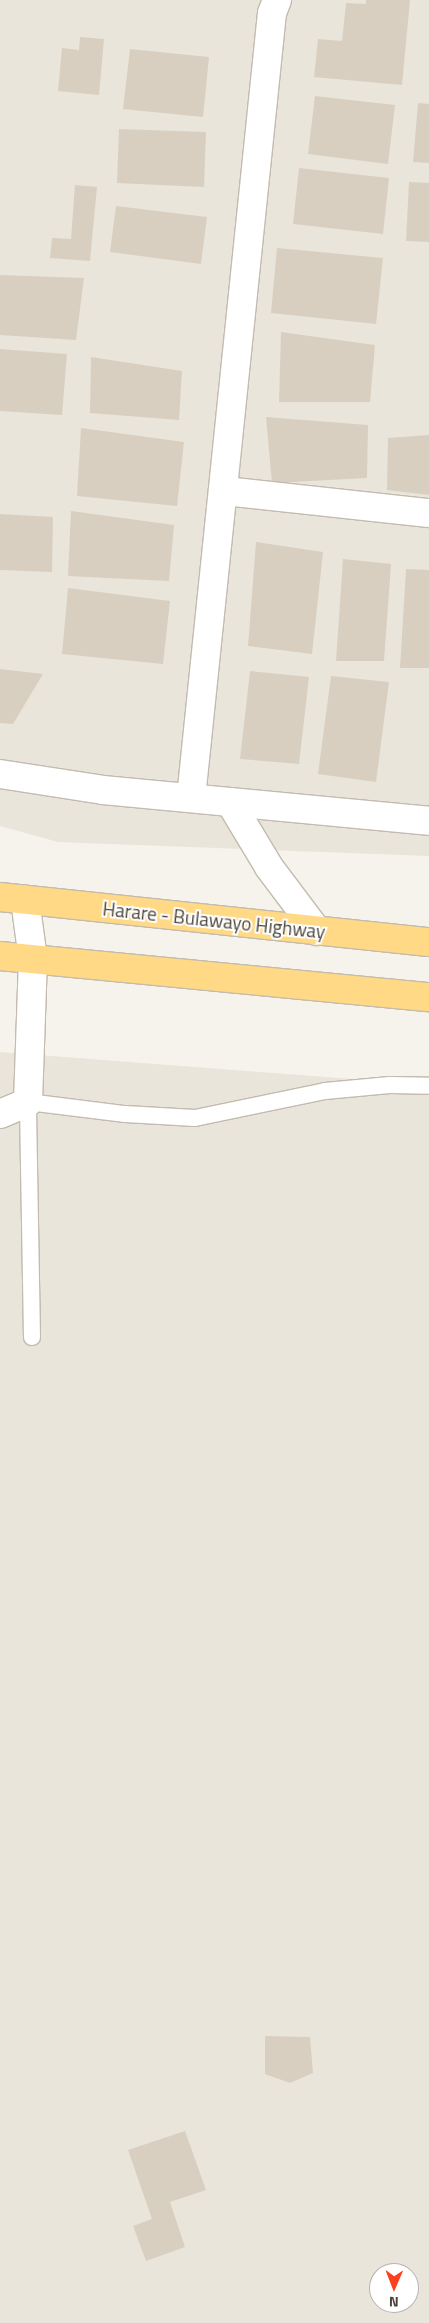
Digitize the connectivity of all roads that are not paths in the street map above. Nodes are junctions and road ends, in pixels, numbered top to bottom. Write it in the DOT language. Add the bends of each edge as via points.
graph roads {
  1 [pos="277,0"];
  2 [pos="225,491"];
  3 [pos="429,512"];
  4 [pos="0,774"];
  5 [pos="191,798"];
  6 [pos="230,802"];
  7 [pos="429,821"];
  8 [pos="13,898"];
  9 [pos="317,931"];
  10 [pos="429,942"];
  11 [pos="0,956"];
  12 [pos="33,959"];
  13 [pos="429,997"];
  14 [pos="429,1086"];
  15 [pos="28,1102"];
  16 [pos="0,1114"];
  17 [pos="32,1336"];
  1 -- 2 [label="street" via="272,13"];
  2 -- 3 [label="street"];
  2 -- 5 [label="street"];
  4 -- 5 [label="street" via="103,790"];
  5 -- 6 [label="street"];
  6 -- 7 [label="street"];
  6 -- 9 [label="street" via="269,867"];
  8 -- 9 [label="highway, Harare - Bulawayo Highway"];
  8 -- 12 [label="street"];
  9 -- 10 [label="highway, Harare - Bulawayo Highway"];
  11 -- 12 [label="highway"];
  12 -- 13 [label="highway"];
  12 -- 15 [label="street"];
  14 -- 15 [label="lane" via="390,1085 325,1091 195,1118 125,1114"];
  15 -- 16 [label="street"];
  15 -- 17 [label="lane"];
}
